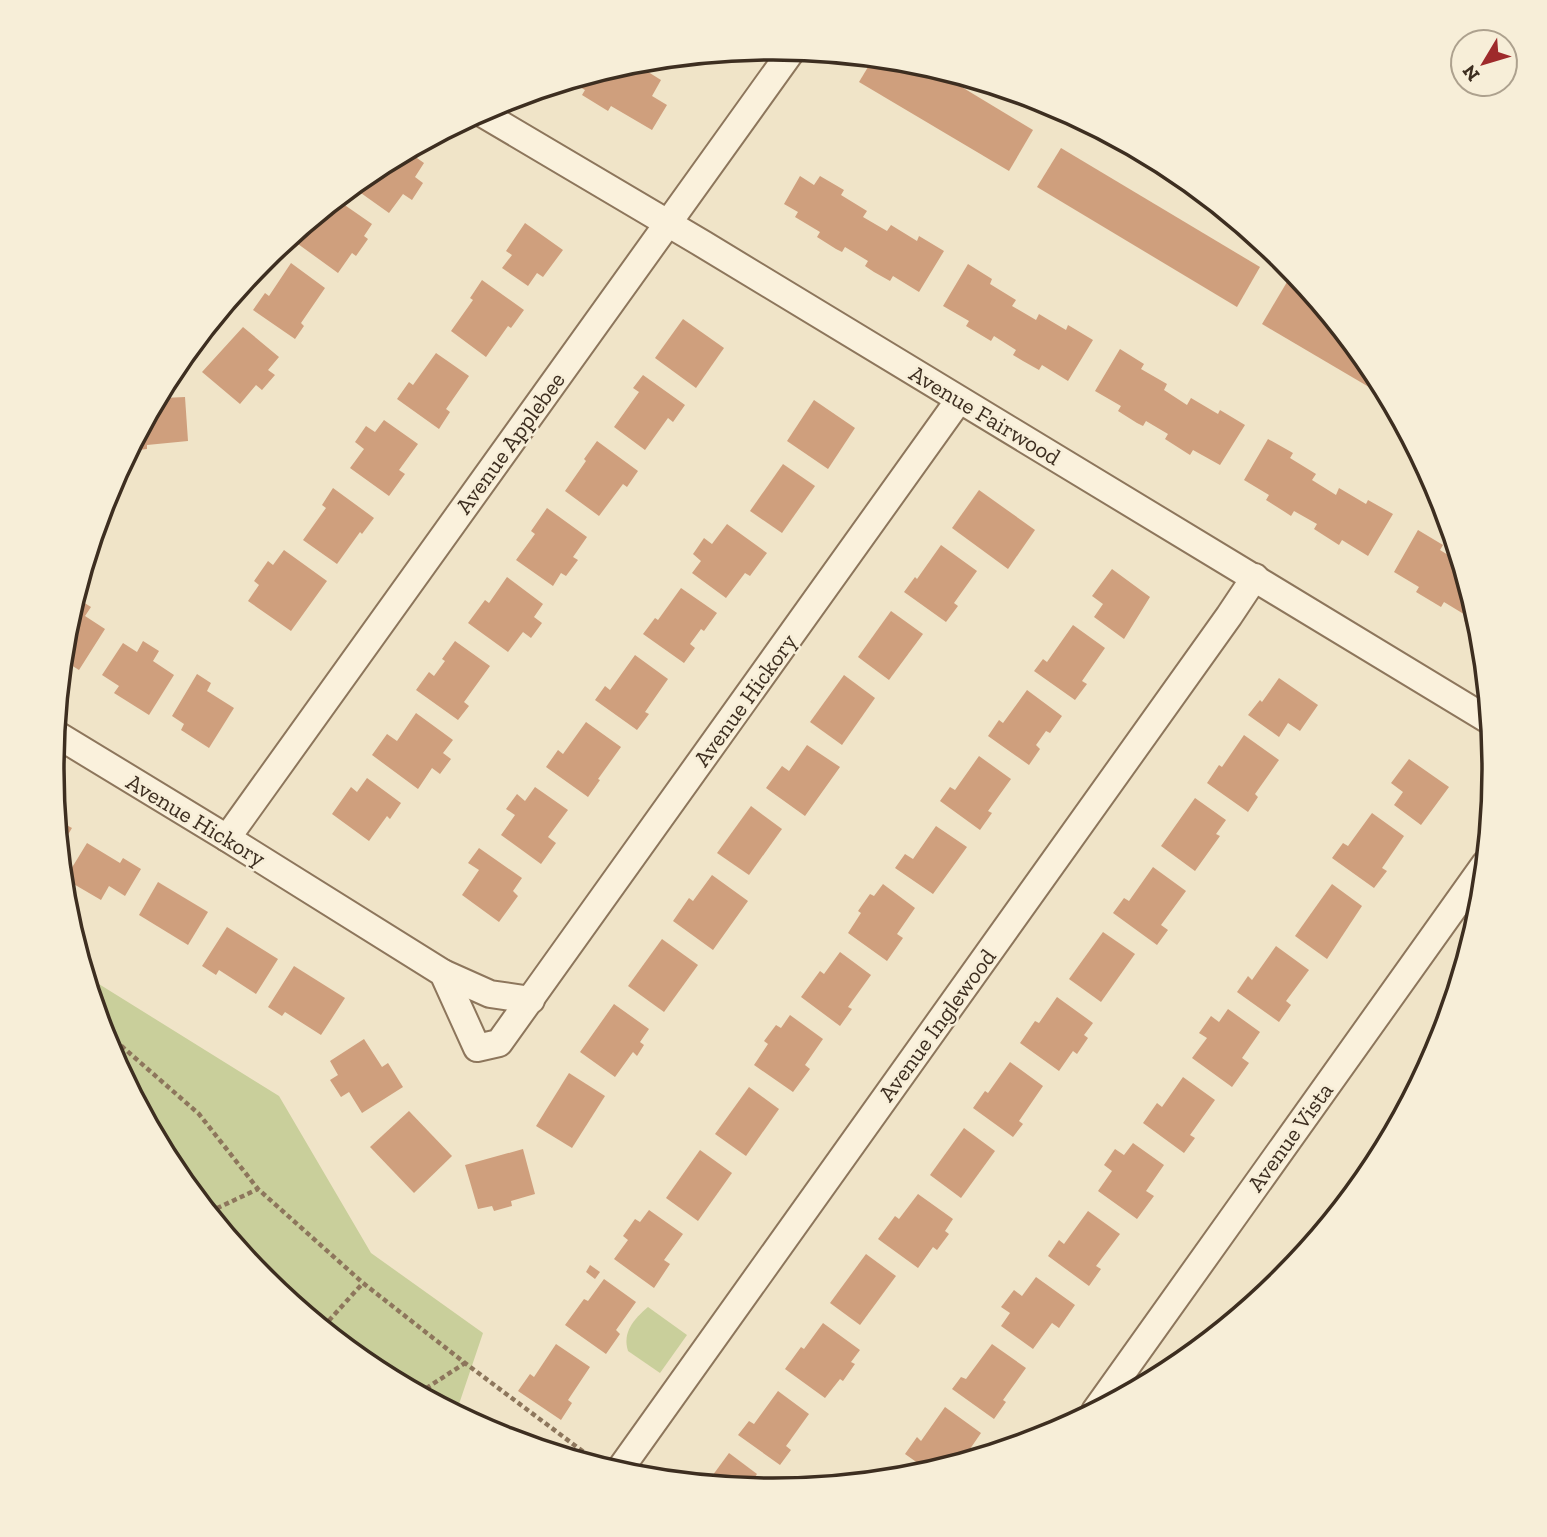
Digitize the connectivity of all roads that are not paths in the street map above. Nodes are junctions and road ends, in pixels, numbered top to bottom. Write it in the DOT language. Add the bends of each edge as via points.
graph roads {
  1 [pos="785,60"];
  2 [pos="491,118"];
  3 [pos="668,223"];
  4 [pos="959,400"];
  5 [pos="1255,577"];
  6 [pos="1480,715"];
  7 [pos="65,740"];
  8 [pos="227,838"];
  9 [pos="1473,881"];
  10 [pos="443,973"];
  11 [pos="531,1000"];
  12 [pos="1106,1394"];
  13 [pos="615,1459"];
  1 -- 3 [label="street, Avenue Applebee"];
  2 -- 3 [label="street, Avenue Fairwood"];
  3 -- 4 [label="street, Avenue Fairwood"];
  3 -- 8 [label="street, Avenue Applebee"];
  4 -- 5 [label="street, Avenue Fairwood"];
  4 -- 11 [label="street, Avenue Hickory"];
  5 -- 6 [label="street, Avenue Fairwood"];
  5 -- 13 [label="street, Avenue Inglewood"];
  7 -- 8 [label="street, Avenue Hickory"];
  8 -- 10 [label="street, Avenue Hickory"];
  9 -- 12 [label="street, Avenue Vista"];
  10 -- 11 [label="street, Avenue Hickory" via="490,994"];
  10 -- 11 [label="street, Avenue Hickory" via="477,1048 499,1043"];
}
